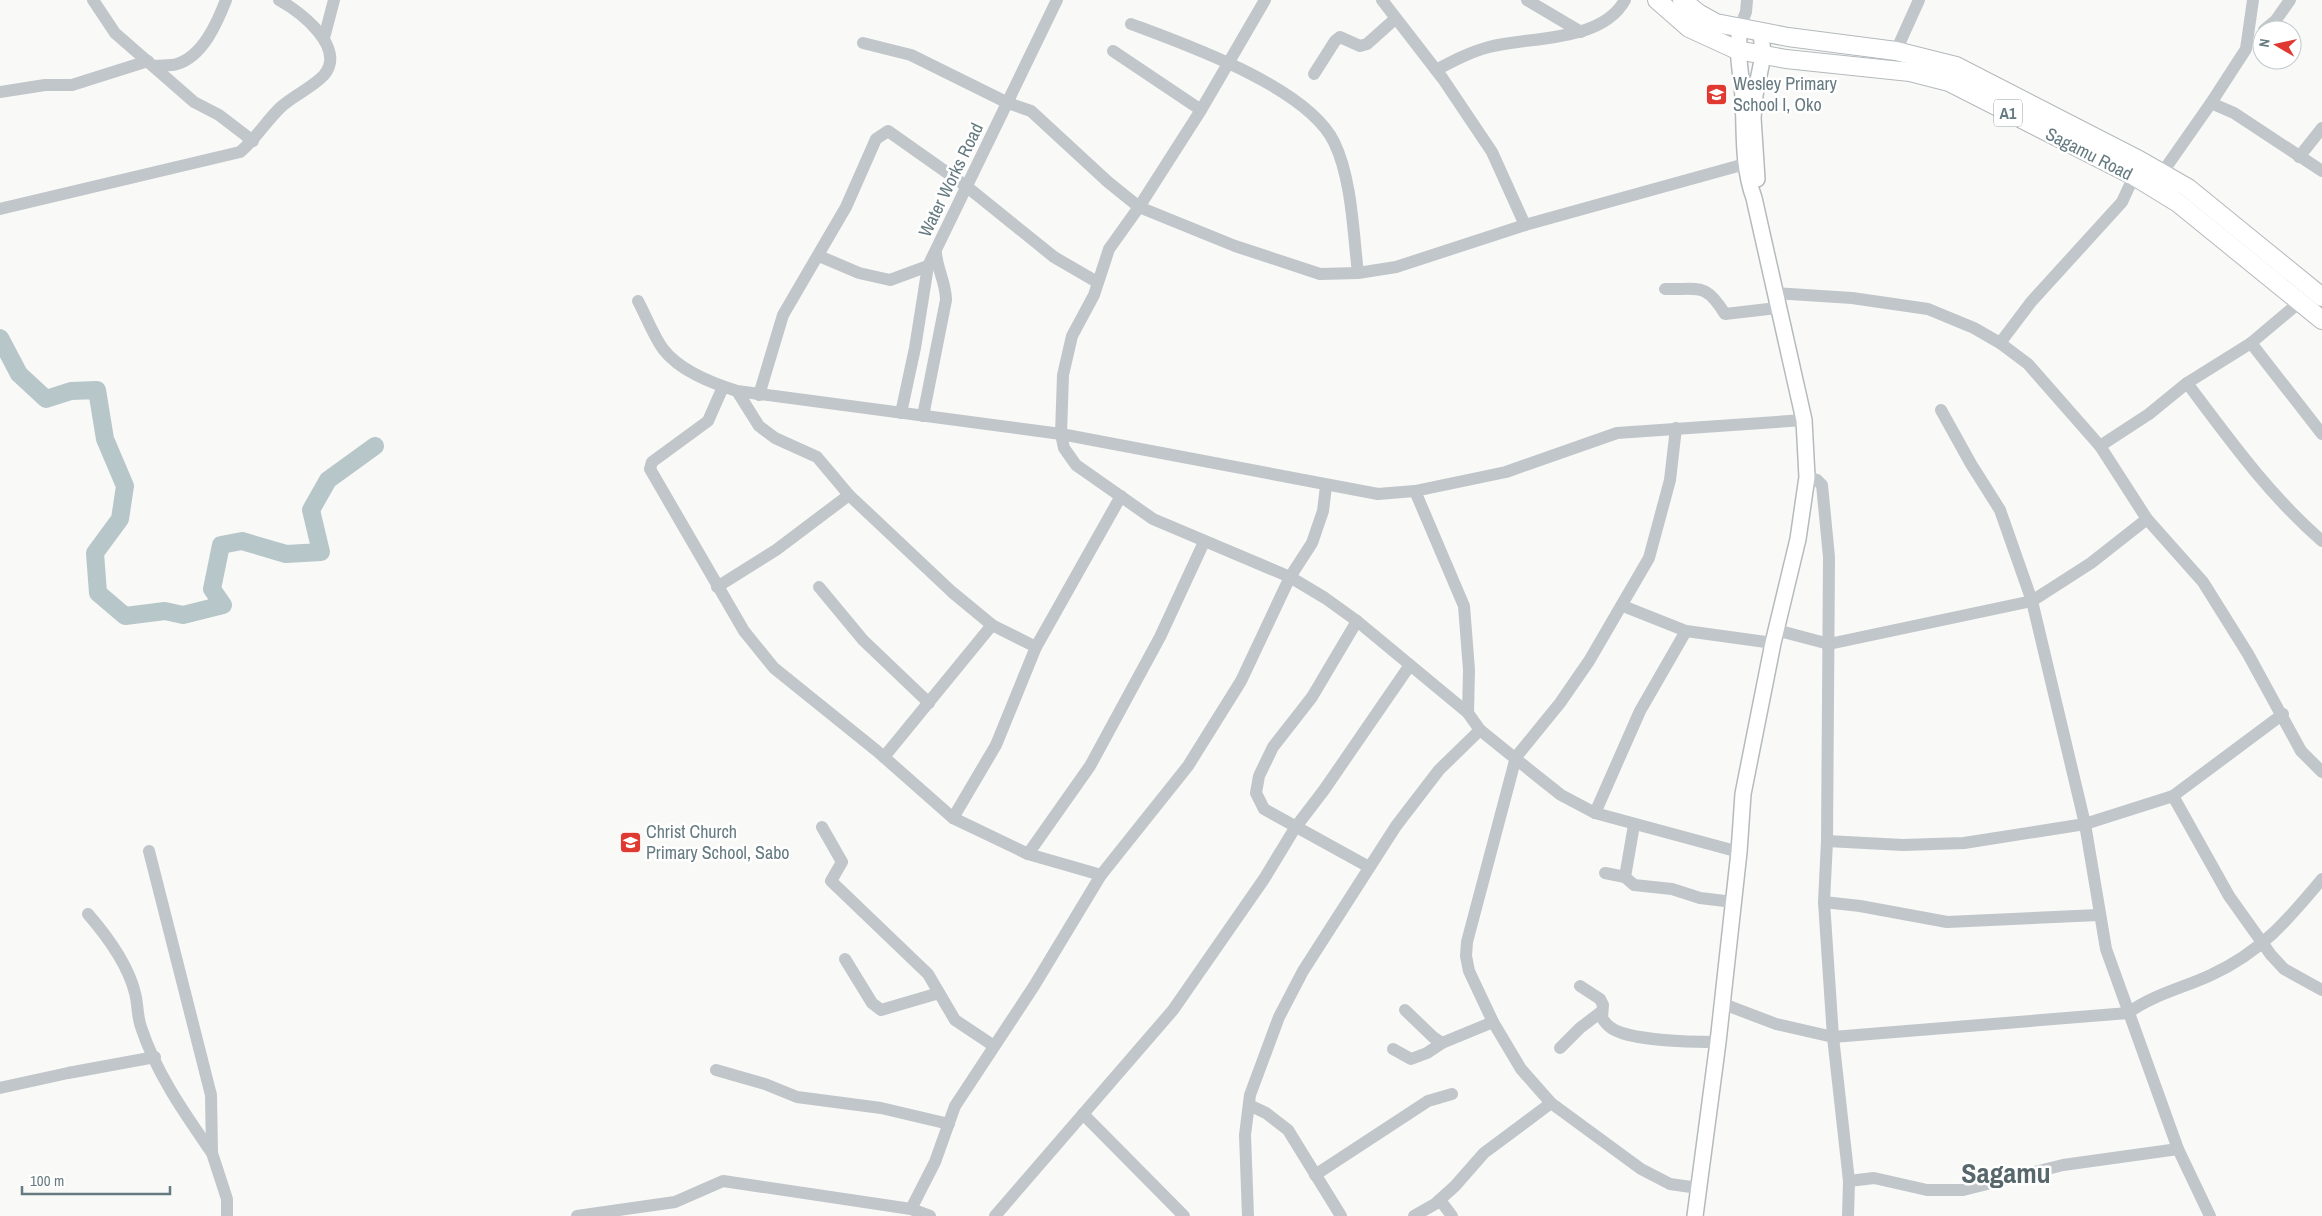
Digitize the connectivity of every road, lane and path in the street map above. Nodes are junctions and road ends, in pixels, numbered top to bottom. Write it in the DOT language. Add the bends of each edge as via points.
graph roads {
  1 [pos="93,0"];
  2 [pos="226,0"];
  3 [pos="279,0"];
  4 [pos="334,0"];
  5 [pos="1058,0"];
  6 [pos="1265,0"];
  7 [pos="1382,0"];
  8 [pos="1527,0"];
  9 [pos="1625,0"];
  10 [pos="1657,0"];
  11 [pos="1682,0"];
  12 [pos="1919,0"];
  13 [pos="2253,0"];
  14 [pos="2290,0"];
  15 [pos="1744,13"];
  16 [pos="2251,14"];
  17 [pos="1395,19"];
  18 [pos="2276,20"];
  19 [pos="1131,24"];
  20 [pos="1581,32"];
  21 [pos="1761,32"];
  22 [pos="324,38"];
  23 [pos="2252,40"];
  24 [pos="2249,42"];
  25 [pos="863,43"];
  26 [pos="1737,50"];
  27 [pos="1112,51"];
  28 [pos="1896,51"];
  29 [pos="1763,56"];
  30 [pos="151,63"];
  31 [pos="1227,63"];
  32 [pos="1436,70"];
  33 [pos="1314,74"];
  34 [pos="0,92"];
  35 [pos="1008,103"];
  36 [pos="2211,103"];
  37 [pos="1200,110"];
  38 [pos="2322,128"];
  39 [pos="254,141"];
  40 [pos="2299,156"];
  41 [pos="1746,164"];
  42 [pos="2322,171"];
  43 [pos="2162,173"];
  44 [pos="2134,176"];
  45 [pos="966,186"];
  46 [pos="1754,198"];
  47 [pos="1140,207"];
  48 [pos="0,209"];
  49 [pos="1525,225"];
  50 [pos="936,250"];
  51 [pos="819,256"];
  52 [pos="928,266"];
  53 [pos="1358,272"];
  54 [pos="1098,282"];
  55 [pos="1665,289"];
  56 [pos="2322,297"];
  57 [pos="638,300"];
  58 [pos="1776,300"];
  59 [pos="2301,301"];
  60 [pos="2322,320"];
  61 [pos="2251,342"];
  62 [pos="2000,343"];
  63 [pos="2187,383"];
  64 [pos="723,387"];
  65 [pos="737,391"];
  66 [pos="758,395"];
  67 [pos="1941,410"];
  68 [pos="901,413"];
  69 [pos="923,416"];
  70 [pos="1804,420"];
  71 [pos="1676,428"];
  72 [pos="1061,434"];
  73 [pos="2322,434"];
  74 [pos="2100,446"];
  75 [pos="1807,477"];
  76 [pos="1326,486"];
  77 [pos="1415,490"];
  78 [pos="849,495"];
  79 [pos="1121,496"];
  80 [pos="2147,519"];
  81 [pos="2322,541"];
  82 [pos="1204,542"];
  83 [pos="1290,577"];
  84 [pos="717,586"];
  85 [pos="819,587"];
  86 [pos="2032,600"];
  87 [pos="1623,606"];
  88 [pos="1357,621"];
  89 [pos="992,626"];
  90 [pos="1686,631"];
  91 [pos="1774,637"];
  92 [pos="1829,644"];
  93 [pos="1036,647"];
  94 [pos="1410,665"];
  95 [pos="929,703"];
  96 [pos="1468,713"];
  97 [pos="2283,714"];
  98 [pos="1480,730"];
  99 [pos="884,757"];
  100 [pos="1516,757"];
  101 [pos="2322,772"];
  102 [pos="2173,796"];
  103 [pos="1594,813"];
  104 [pos="953,818"];
  105 [pos="2085,824"];
  106 [pos="1634,825"];
  107 [pos="822,827"];
  108 [pos="1295,828"];
  109 [pos="1827,841"];
  110 [pos="149,851"];
  111 [pos="1739,852"];
  112 [pos="1028,854"];
  113 [pos="1369,868"];
  114 [pos="1605,873"];
  115 [pos="1101,876"];
  116 [pos="1625,877"];
  117 [pos="2322,879"];
  118 [pos="1733,902"];
  119 [pos="1824,902"];
  120 [pos="88,914"];
  121 [pos="2099,914"];
  122 [pos="2263,944"];
  123 [pos="845,959"];
  124 [pos="1580,986"];
  125 [pos="2322,990"];
  126 [pos="939,993"];
  127 [pos="1721,1003"];
  128 [pos="1405,1010"];
  129 [pos="1601,1012"];
  130 [pos="2128,1014"];
  131 [pos="1493,1022"];
  132 [pos="1833,1037"];
  133 [pos="1718,1042"];
  134 [pos="1442,1043"];
  135 [pos="994,1046"];
  136 [pos="1560,1048"];
  137 [pos="1393,1049"];
  138 [pos="155,1057"];
  139 [pos="716,1070"];
  140 [pos="0,1088"];
  141 [pos="1452,1094"];
  142 [pos="1551,1103"];
  143 [pos="1249,1105"];
  144 [pos="1084,1114"];
  145 [pos="948,1124"];
  146 [pos="2178,1149"];
  147 [pos="212,1153"];
  148 [pos="1315,1174"];
  149 [pos="1849,1181"];
  150 [pos="1698,1188"];
  151 [pos="1440,1200"];
  152 [pos="911,1209"];
  153 [pos="228,1216"];
  154 [pos="577,1216"];
  155 [pos="930,1216"];
  156 [pos="995,1216"];
  157 [pos="1184,1216"];
  158 [pos="1248,1216"];
  159 [pos="1341,1216"];
  160 [pos="1414,1216"];
  161 [pos="1452,1216"];
  162 [pos="1695,1216"];
  163 [pos="1848,1216"];
  164 [pos="2210,1216"];
  1 -- 30 [label="street" via="115,33"];
  2 -- 30 [label="street" via="202,47 189,59 176,65"];
  3 -- 22 [label="street"];
  4 -- 22 [label="street"];
  5 -- 35 [label="street, Water Works Road"];
  6 -- 31 [label="street"];
  7 -- 17 [label="street"];
  8 -- 20 [label="street"];
  9 -- 20 [label="street" via="1616,14 1605,22"];
  10 -- 26 [label="highway, Sagamu Road / A1" via="1689,28"];
  11 -- 15 [label="highway, Sagamu Road / A1" via="1716,23"];
  12 -- 28 [label="street"];
  13 -- 16 [label="street"];
  14 -- 18 [label="street"];
  15 -- 21 [label="highway, Sagamu Road / A1"];
  15 -- 26 [label="main road"];
  16 -- 18 [label="street"];
  16 -- 24 [label="street"];
  17 -- 32 [label="street"];
  17 -- 33 [label="street" via="1367,44 1360,46 1340,37"];
  19 -- 31 [label="street"];
  20 -- 32 [label="street" via="1488,48"];
  21 -- 28 [label="highway, Sagamu Road / A1"];
  21 -- 29 [label="main road"];
  22 -- 39 [label="street" via="330,48 330,67 280,108"];
  23 -- 24 [label="street"];
  24 -- 36 [label="street"];
  25 -- 35 [label="street" via="910,55"];
  26 -- 29 [label="highway, Sagamu Road / A1"];
  26 -- 41 [label="main road"];
  27 -- 37 [label="street"];
  28 -- 43 [label="highway, Sagamu Road / A1" via="1956,66"];
  29 -- 44 [label="highway, Sagamu Road / A1" via="1932,76"];
  29 -- 46 [label="main road" via="1754,110 1757,186"];
  30 -- 34 [label="street" via="72,85 46,85"];
  30 -- 39 [label="street" via="194,102 219,115"];
  31 -- 37 [label="street"];
  31 -- 53 [label="street" via="1277,87 1321,122 1334,142 1347,185"];
  32 -- 49 [label="street" via="1492,152"];
  35 -- 45 [label="street, Water Works Road"];
  35 -- 47 [label="street" via="1031,111"];
  36 -- 40 [label="street" via="2234,113"];
  36 -- 43 [label="street"];
  37 -- 47 [label="street"];
  38 -- 40 [label="street"];
  39 -- 48 [label="street" via="232,156"];
  40 -- 42 [label="street"];
  41 -- 46 [label="main road"];
  41 -- 49 [label="street"];
  43 -- 56 [label="highway, Sagamu Road / A1" via="2206,202"];
  44 -- 59 [label="highway, Sagamu Road / A1" via="2178,203"];
  44 -- 62 [label="street" via="2122,202 2032,302"];
  45 -- 50 [label="street, Water Works Road"];
  45 -- 51 [label="street" via="893,133 882,133 876,139 846,207"];
  45 -- 54 [label="street" via="1054,257"];
  46 -- 58 [label="main road"];
  47 -- 53 [label="street" via="1235,246 1320,274"];
  47 -- 54 [label="street" via="1109,249"];
  49 -- 53 [label="street" via="1396,267"];
  50 -- 52 [label="street"];
  50 -- 69 [label="street, Water Works Road" via="936,266 946,300"];
  51 -- 52 [label="street" via="859,273 890,280"];
  51 -- 66 [label="street" via="783,315"];
  52 -- 68 [label="street"];
  54 -- 72 [label="street" via="1072,336 1063,375"];
  55 -- 58 [label="street" via="1706,290 1725,314"];
  57 -- 64 [label="street" via="663,349 682,367"];
  58 -- 62 [label="street" via="1852,298 1928,309"];
  58 -- 70 [label="main road"];
  59 -- 60 [label="highway, Sagamu Road / A1"];
  59 -- 61 [label="street"];
  61 -- 63 [label="street"];
  61 -- 73 [label="street"];
  62 -- 74 [label="street" via="2028,364"];
  63 -- 74 [label="street" via="2149,414"];
  63 -- 81 [label="street" via="2255,474"];
  64 -- 65 [label="street"];
  64 -- 84 [label="street" via="708,421 652,462 650,469"];
  65 -- 66 [label="street"];
  65 -- 78 [label="street" via="759,426 775,438 817,457"];
  66 -- 68 [label="street"];
  67 -- 86 [label="street" via="2000,510"];
  68 -- 69 [label="street"];
  69 -- 72 [label="street"];
  70 -- 71 [label="street"];
  70 -- 75 [label="main road"];
  71 -- 77 [label="street" via="1617,433 1506,472"];
  71 -- 87 [label="street" via="1670,480 1654,547"];
  72 -- 76 [label="street"];
  72 -- 79 [label="street" via="1064,448 1076,466"];
  74 -- 80 [label="street"];
  75 -- 91 [label="main road" via="1798,539"];
  75 -- 92 [label="street" via="1822,485 1829,558"];
  76 -- 77 [label="street" via="1378,494"];
  76 -- 83 [label="street" via="1320,524"];
  77 -- 96 [label="street" via="1464,606 1469,670"];
  78 -- 84 [label="street" via="776,550"];
  78 -- 89 [label="street"];
  79 -- 82 [label="street" via="1153,519"];
  79 -- 93 [label="street"];
  80 -- 86 [label="street" via="2091,563"];
  80 -- 97 [label="street" via="2203,582"];
  82 -- 83 [label="street"];
  82 -- 112 [label="street" via="1160,637 1090,766"];
  83 -- 88 [label="street"];
  83 -- 115 [label="street" via="1241,681 1193,758"];
  84 -- 99 [label="street" via="744,631 774,668"];
  85 -- 95 [label="street" via="863,640"];
  86 -- 92 [label="street"];
  86 -- 105 [label="street"];
  87 -- 90 [label="street"];
  87 -- 100 [label="street" via="1560,703"];
  88 -- 94 [label="street"];
  88 -- 108 [label="street" via="1312,698 1273,747 1260,776 1256,793 1264,809"];
  89 -- 93 [label="street"];
  89 -- 95 [label="street"];
  90 -- 91 [label="street"];
  90 -- 103 [label="street" via="1640,711"];
  91 -- 92 [label="street"];
  91 -- 111 [label="main road" via="1743,794"];
  92 -- 109 [label="street" via="1826,689"];
  93 -- 104 [label="street" via="996,745"];
  94 -- 96 [label="street"];
  94 -- 108 [label="street"];
  95 -- 99 [label="street"];
  96 -- 98 [label="street"];
  97 -- 101 [label="street" via="2301,751"];
  97 -- 102 [label="street"];
  98 -- 100 [label="street"];
  98 -- 113 [label="street" via="1439,770"];
  99 -- 104 [label="street"];
  100 -- 103 [label="street" via="1561,795"];
  100 -- 131 [label="street" via="1467,942 1469,970"];
  102 -- 105 [label="street"];
  102 -- 122 [label="street" via="2229,896"];
  103 -- 106 [label="street"];
  104 -- 112 [label="street"];
  105 -- 109 [label="street" via="1964,843 1903,845"];
  105 -- 121 [label="street"];
  106 -- 111 [label="street"];
  106 -- 116 [label="street"];
  107 -- 126 [label="street" via="842,862 830,881 928,974"];
  108 -- 113 [label="street"];
  108 -- 144 [label="street" via="1264,879 1173,1010"];
  109 -- 119 [label="street"];
  110 -- 147 [label="street" via="212,1095"];
  111 -- 118 [label="main road"];
  112 -- 115 [label="street"];
  113 -- 143 [label="street" via="1303,971 1279,1017 1261,1060"];
  114 -- 116 [label="street"];
  115 -- 135 [label="street"];
  116 -- 118 [label="street" via="1634,884"];
  117 -- 122 [label="street"];
  118 -- 127 [label="main road"];
  119 -- 121 [label="street" via="1947,922"];
  119 -- 132 [label="street"];
  120 -- 138 [label="street" via="105,934 123,965 135,991 140,1026"];
  121 -- 130 [label="street" via="2106,949"];
  122 -- 125 [label="street" via="2284,969"];
  122 -- 130 [label="street" via="2212,975 2141,1004"];
  123 -- 126 [label="street" via="872,1003 881,1010"];
  124 -- 129 [label="street" via="1600,999 1603,1005"];
  126 -- 135 [label="street" via="955,1020"];
  127 -- 132 [label="street" via="1776,1024"];
  127 -- 133 [label="main road"];
  128 -- 134 [label="street"];
  129 -- 133 [label="street" via="1610,1028 1621,1032 1672,1041"];
  129 -- 136 [label="street"];
  130 -- 132 [label="street"];
  130 -- 146 [label="street"];
  131 -- 134 [label="street"];
  131 -- 142 [label="street" via="1521,1069"];
  132 -- 149 [label="street"];
  133 -- 150 [label="main road"];
  134 -- 137 [label="street" via="1411,1059"];
  135 -- 145 [label="street" via="955,1106"];
  138 -- 140 [label="street"];
  138 -- 147 [label="street" via="174,1097"];
  139 -- 145 [label="street" via="797,1097 881,1108"];
  141 -- 148 [label="street" via="1428,1101"];
  142 -- 150 [label="street" via="1641,1169 1670,1184"];
  142 -- 151 [label="street" via="1484,1153"];
  143 -- 148 [label="street" via="1288,1130"];
  143 -- 158 [label="street" via="1245,1135"];
  144 -- 156 [label="street"];
  144 -- 157 [label="street"];
  145 -- 152 [label="street" via="935,1162"];
  146 -- 149 [label="street" via="2063,1165 1963,1190 1927,1190 1874,1178"];
  146 -- 164 [label="street"];
  147 -- 153 [label="street" via="227,1199"];
  148 -- 159 [label="street"];
  149 -- 163 [label="street"];
  150 -- 162 [label="main road"];
  151 -- 160 [label="street"];
  151 -- 161 [label="street"];
  152 -- 154 [label="street" via="723,1181 675,1202"];
  152 -- 155 [label="street"];
}
